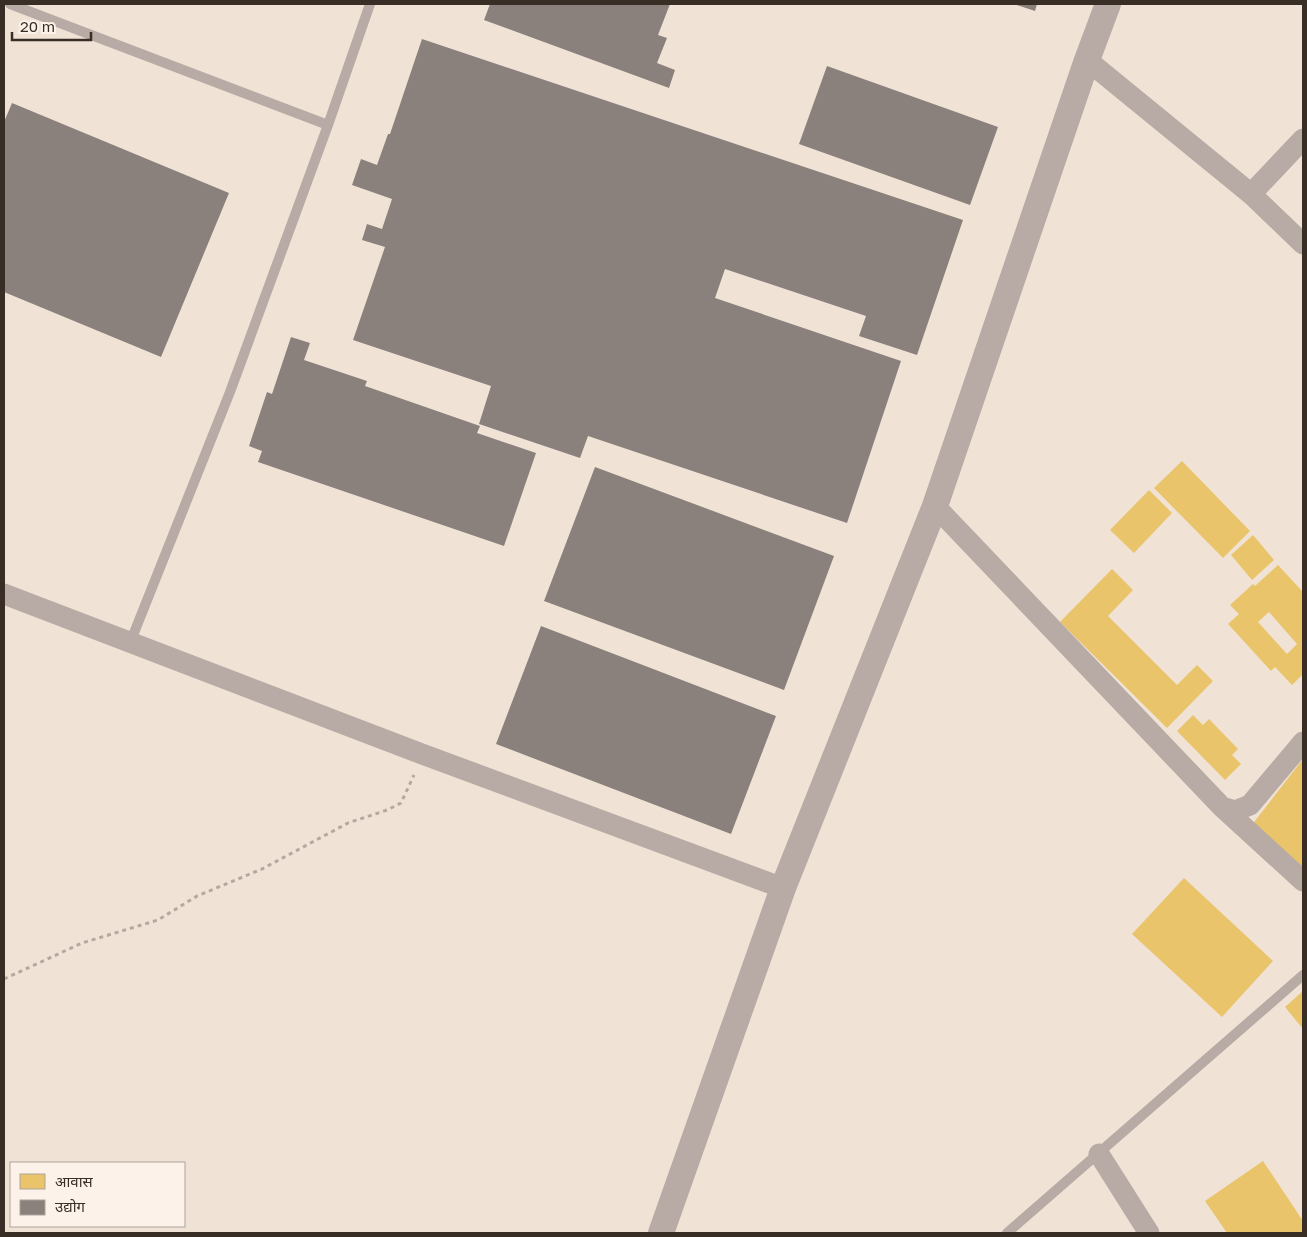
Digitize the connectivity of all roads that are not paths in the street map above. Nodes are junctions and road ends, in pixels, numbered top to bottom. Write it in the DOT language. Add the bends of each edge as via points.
graph roads {
  1 [pos="10,4"];
  2 [pos="370,4"];
  3 [pos="1108,4"];
  4 [pos="1087,60"];
  5 [pos="328,126"];
  6 [pos="1303,140"];
  7 [pos="1252,194"];
  8 [pos="1303,244"];
  9 [pos="935,506"];
  10 [pos="4,594"];
  11 [pos="130,642"];
  12 [pos="1303,742"];
  13 [pos="1222,807"];
  14 [pos="1303,881"];
  15 [pos="783,888"];
  16 [pos="1303,975"];
  17 [pos="1099,1154"];
  18 [pos="661,1233"];
  19 [pos="1007,1233"];
  20 [pos="1149,1233"];
  1 -- 5 [label="lane"];
  2 -- 5 [label="lane"];
  3 -- 4 [label="street"];
  4 -- 7 [label="street"];
  4 -- 9 [label="street"];
  5 -- 11 [label="lane" via="230,392"];
  6 -- 7 [label="street"];
  7 -- 8 [label="street"];
  9 -- 13 [label="street"];
  9 -- 15 [label="street"];
  10 -- 11 [label="street"];
  11 -- 15 [label="street"];
  12 -- 13 [label="street" via="1250,805 1235,811"];
  13 -- 14 [label="street"];
  15 -- 18 [label="street"];
  16 -- 17 [label="lane"];
  17 -- 19 [label="lane"];
  17 -- 20 [label="street"];
}
